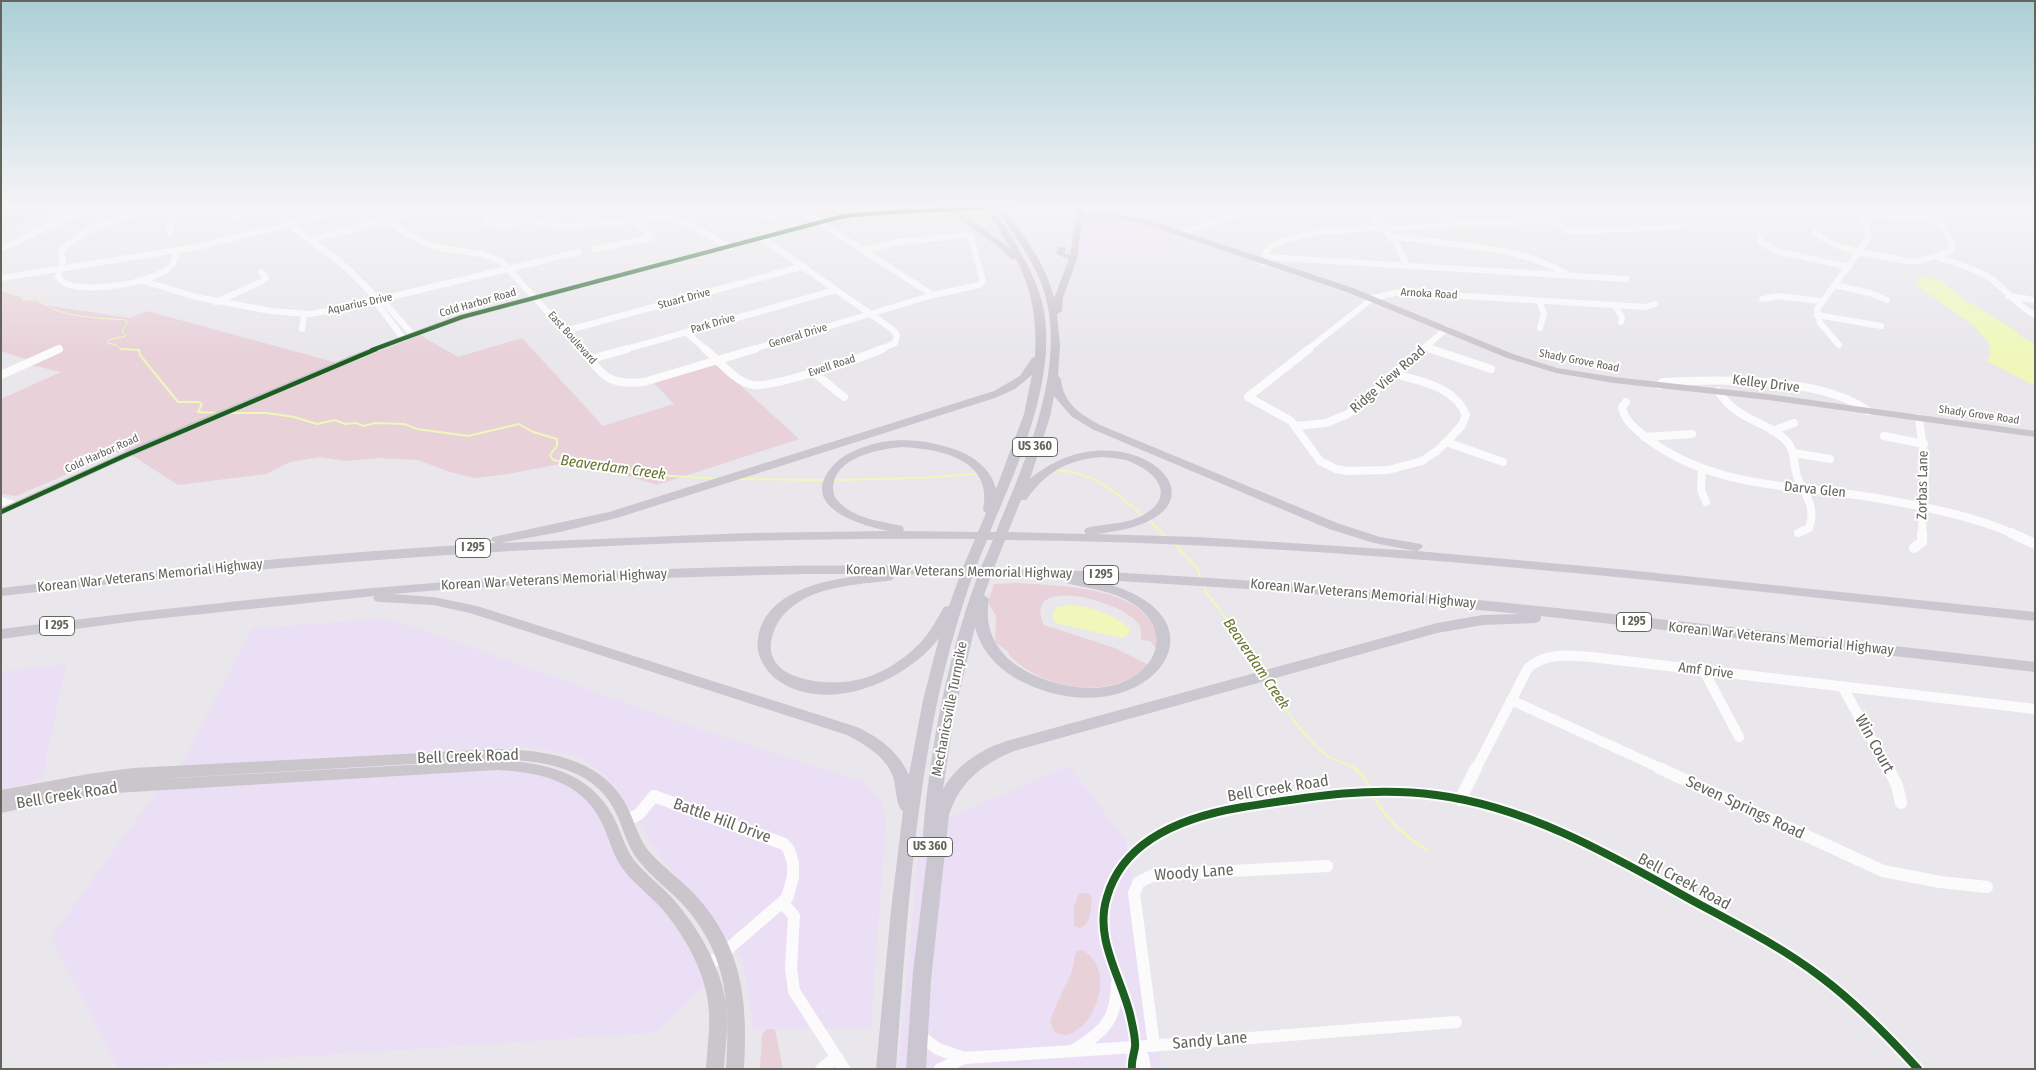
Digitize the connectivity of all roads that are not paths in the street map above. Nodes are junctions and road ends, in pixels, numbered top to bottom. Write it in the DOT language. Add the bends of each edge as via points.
graph roads {
  1 [pos="62,255"];
  2 [pos="150,255"];
  3 [pos="175,255"];
  4 [pos="330,255"];
  5 [pos="481,255"];
  6 [pos="567,255"];
  7 [pos="702,255"];
  8 [pos="788,255"];
  9 [pos="868,255"];
  10 [pos="976,255"];
  11 [pos="1013,255"];
  12 [pos="1018,255"];
  13 [pos="1029,255"];
  14 [pos="1067,255"];
  15 [pos="1248,255"];
  16 [pos="1265,255"];
  17 [pos="1402,255"];
  18 [pos="1511,255"];
  19 [pos="1794,255"];
  20 [pos="1858,255"];
  21 [pos="1875,255"];
  22 [pos="1939,255"];
  23 [pos="1074,256"];
  24 [pos="1935,256"];
  25 [pos="1264,260"];
  26 [pos="1406,265"];
  27 [pos="804,266"];
  28 [pos="1849,267"];
  29 [pos="59,269"];
  30 [pos="509,269"];
  31 [pos="261,272"];
  32 [pos="1568,274"];
  33 [pos="1,278"];
  34 [pos="1626,279"];
  35 [pos="140,280"];
  36 [pos="1834,285"];
  37 [pos="1034,287"];
  38 [pos="836,290"];
  39 [pos="932,295"];
  40 [pos="2008,296"];
  41 [pos="535,297"];
  42 [pos="1373,298"];
  43 [pos="378,300"];
  44 [pos="1762,300"];
  45 [pos="1887,300"];
  46 [pos="2035,300"];
  47 [pos="1539,301"];
  48 [pos="1821,301"];
  49 [pos="216,302"];
  50 [pos="1655,304"];
  51 [pos="1615,306"];
  52 [pos="870,314"];
  53 [pos="1817,314"];
  54 [pos="304,315"];
  55 [pos="1040,315"];
  56 [pos="2035,315"];
  57 [pos="1621,322"];
  58 [pos="1881,326"];
  59 [pos="1446,328"];
  60 [pos="1540,328"];
  61 [pos="302,329"];
  62 [pos="566,331"];
  63 [pos="686,332"];
  64 [pos="408,336"];
  65 [pos="1055,339"];
  66 [pos="1839,345"];
  67 [pos="1426,347"];
  68 [pos="59,349"];
  69 [pos="591,359"];
  70 [pos="717,360"];
  71 [pos="1491,369"];
  72 [pos="730,372"];
  73 [pos="813,372"];
  74 [pos="604,374"];
  75 [pos="1395,374"];
  76 [pos="1,375"];
  77 [pos="1659,385"];
  78 [pos="1718,391"];
  79 [pos="844,396"];
  80 [pos="1626,402"];
  81 [pos="1868,411"];
  82 [pos="1919,418"];
  83 [pos="1794,423"];
  84 [pos="1296,426"];
  85 [pos="1772,431"];
  86 [pos="1692,434"];
  87 [pos="2035,434"];
  88 [pos="1884,436"];
  89 [pos="1644,437"];
  90 [pos="1446,442"];
  91 [pos="1924,444"];
  92 [pos="1794,453"];
  93 [pos="1830,459"];
  94 [pos="1503,462"];
  95 [pos="1702,468"];
  96 [pos="1803,488"];
  97 [pos="1,501"];
  98 [pos="1706,502"];
  99 [pos="14,505"];
  100 [pos="1924,508"];
  101 [pos="1,512"];
  102 [pos="1798,533"];
  103 [pos="946,534"];
  104 [pos="1028,536"];
  105 [pos="978,539"];
  106 [pos="997,544"];
  107 [pos="2035,544"];
  108 [pos="1914,548"];
  109 [pos="373,555"];
  110 [pos="972,561"];
  111 [pos="990,562"];
  112 [pos="1550,566"];
  113 [pos="943,571"];
  114 [pos="1019,572"];
  115 [pos="1,592"];
  116 [pos="235,605"];
  117 [pos="2035,617"];
  118 [pos="1669,626"];
  119 [pos="1,634"];
  120 [pos="2035,667"];
  121 [pos="1704,671"];
  122 [pos="1842,686"];
  123 [pos="1511,700"];
  124 [pos="2035,709"];
  125 [pos="1739,737"];
  126 [pos="1,796"];
  127 [pos="1460,800"];
  128 [pos="1901,803"];
  129 [pos="1,806"];
  130 [pos="626,821"];
  131 [pos="1327,866"];
  132 [pos="1987,887"];
  133 [pos="782,902"];
  134 [pos="899,924"];
  135 [pos="723,952"];
  136 [pos="706,968"];
  137 [pos="1116,972"];
  138 [pos="922,979"];
  139 [pos="1456,1022"];
  140 [pos="918,1034"];
  141 [pos="1154,1046"];
  142 [pos="1135,1047"];
  143 [pos="1072,1051"];
  144 [pos="964,1058"];
  145 [pos="840,1063"];
  146 [pos="715,1069"];
  147 [pos="735,1069"];
  148 [pos="821,1069"];
  149 [pos="886,1069"];
  150 [pos="916,1069"];
  151 [pos="940,1069"];
  152 [pos="1132,1069"];
  153 [pos="1145,1069"];
  154 [pos="1918,1069"];
  1 -- 29 [label="street"];
  2 -- 29 [label="street"];
  3 -- 35 [label="street" via="168,268"];
  4 -- 43 [label="street" via="350,270"];
  5 -- 30 [label="street, East Boulevard" via="501,261"];
  6 -- 30 [label="street, Aquarius Drive"];
  7 -- 41 [label="main road, Cold Harbor Road"];
  8 -- 27 [label="street"];
  9 -- 39 [label="street"];
  10 -- 39 [label="street, General Drive" via="983,278 981,284"];
  11 -- 37 [label="highway"];
  12 -- 37 [label="highway, US 360"];
  13 -- 65 [label="highway, US 360" via="1041,274 1052,306"];
  14 -- 23 [label="main road"];
  15 -- 25 [label="main road, Shady Grove Road"];
  16 -- 25 [label="street"];
  17 -- 26 [label="street"];
  18 -- 32 [label="street"];
  19 -- 28 [label="street"];
  20 -- 28 [label="street"];
  21 -- 24 [label="street" via="1907,261"];
  22 -- 24 [label="street"];
  23 -- 65 [label="highway" via="1058,298"];
  24 -- 40 [label="street" via="1984,275"];
  25 -- 26 [label="street"];
  25 -- 42 [label="main road, Shady Grove Road"];
  26 -- 32 [label="street"];
  27 -- 38 [label="street"];
  27 -- 62 [label="street, Stuart Drive"];
  28 -- 36 [label="street"];
  29 -- 33 [label="street"];
  29 -- 35 [label="street" via="60,280 79,286 114,286"];
  30 -- 41 [label="street, East Boulevard"];
  30 -- 43 [label="street, Aquarius Drive"];
  31 -- 49 [label="street" via="266,278 261,282"];
  32 -- 34 [label="street"];
  35 -- 49 [label="street, Aquarius Drive"];
  36 -- 45 [label="street"];
  36 -- 48 [label="street"];
  37 -- 55 [label="highway, US 360"];
  38 -- 52 [label="street"];
  38 -- 63 [label="street, Park Drive"];
  39 -- 52 [label="street, General Drive"];
  40 -- 46 [label="street"];
  40 -- 56 [label="street"];
  41 -- 62 [label="street, East Boulevard"];
  41 -- 64 [label="main road, Cold Harbor Road"];
  42 -- 47 [label="street, Arnoka Road" via="1399,292"];
  42 -- 59 [label="main road, Shady Grove Road"];
  42 -- 84 [label="street, Arnoka Road" via="1248,397 1276,410"];
  43 -- 54 [label="street, Aquarius Drive"];
  43 -- 64 [label="street"];
  44 -- 48 [label="street" via="1778,296"];
  47 -- 51 [label="street, Arnoka Road"];
  47 -- 60 [label="street" via="1544,314"];
  48 -- 53 [label="street"];
  49 -- 54 [label="street, Aquarius Drive"];
  50 -- 51 [label="street, Arnoka Road"];
  51 -- 57 [label="street" via="1622,317"];
  52 -- 70 [label="street, General Drive"];
  52 -- 73 [label="street, Ewell Road" via="895,332 895,343"];
  53 -- 58 [label="street"];
  53 -- 66 [label="street" via="1822,328"];
  54 -- 61 [label="street"];
  55 -- 105 [label="highway, Mechanicsville Turnpike / US 360" via="1041,346 1034,397 1024,434 1010,473"];
  55 -- 109 [label="highway" via="1034,366 1025,378 1012,387 974,402 613,515 499,539"];
  59 -- 67 [label="street, Ridge View Road"];
  59 -- 77 [label="main road, Shady Grove Road" via="1546,368"];
  62 -- 69 [label="street, East Boulevard"];
  63 -- 69 [label="street, Park Drive"];
  63 -- 70 [label="street"];
  64 -- 99 [label="main road, Cold Harbor Road" via="191,426"];
  65 -- 106 [label="highway, Mechanicsville Turnpike / US 360" via="1052,380 1042,422 1026,474"];
  65 -- 112 [label="highway" via="1058,394 1071,412 1096,427 1348,531 1417,547"];
  67 -- 71 [label="street"];
  67 -- 75 [label="street, Ridge View Road"];
  68 -- 76 [label="street"];
  69 -- 74 [label="street, East Boulevard"];
  70 -- 72 [label="street"];
  70 -- 74 [label="street, General Drive" via="632,384 616,383"];
  72 -- 73 [label="street, Ewell Road" via="747,384 759,386"];
  73 -- 79 [label="street"];
  75 -- 84 [label="street, Ridge View Road" via="1342,418"];
  75 -- 90 [label="street" via="1443,391 1461,403 1465,418"];
  77 -- 78 [label="main road, Shady Grove Road"];
  77 -- 81 [label="street, Kelley Drive" via="1663,382 1705,380 1765,382 1843,397 1861,404"];
  78 -- 81 [label="main road, Shady Grove Road"];
  78 -- 85 [label="street" via="1732,410"];
  80 -- 89 [label="street, Darva Glen" via="1622,412"];
  81 -- 82 [label="main road, Shady Grove Road"];
  82 -- 87 [label="main road, Shady Grove Road"];
  82 -- 91 [label="street, Zorbas Lane"];
  83 -- 85 [label="street"];
  84 -- 90 [label="street" via="1314,457 1331,467 1346,470 1378,471 1409,466 1425,460"];
  85 -- 92 [label="street" via="1789,444"];
  86 -- 89 [label="street"];
  88 -- 91 [label="street"];
  89 -- 95 [label="street, Darva Glen" via="1668,455"];
  90 -- 94 [label="street"];
  91 -- 100 [label="street, Zorbas Lane"];
  92 -- 93 [label="street"];
  92 -- 96 [label="street" via="1795,474"];
  95 -- 96 [label="street, Darva Glen" via="1758,483"];
  95 -- 98 [label="street" via="1700,492"];
  96 -- 100 [label="street, Darva Glen"];
  96 -- 102 [label="street" via="1812,514 1809,528"];
  97 -- 99 [label="street"];
  99 -- 101 [label="main road, Cold Harbor Road"];
  100 -- 107 [label="street, Darva Glen" via="1992,525"];
  100 -- 108 [label="street, Zorbas Lane" via="1922,542"];
  103 -- 105 [label="highway, Korean War Veterans Memorial Highway / I 295"];
  103 -- 105 [label="highway" via="862,521 839,509 831,499 828,491 830,479 841,463 866,450 900,444 936,447 965,458 985,473 991,488 990,504"];
  103 -- 109 [label="highway, Korean War Veterans Memorial Highway / I 295" via="651,539"];
  104 -- 105 [label="highway, Korean War Veterans Memorial Highway / I 295"];
  104 -- 106 [label="highway" via="1132,524 1152,516 1162,507 1167,496 1166,486 1149,467 1121,456 1077,456 1056,464 1034,480 1024,492"];
  104 -- 112 [label="highway, Korean War Veterans Memorial Highway / I 295" via="1197,541"];
  105 -- 110 [label="highway, Mechanicsville Turnpike / US 360"];
  106 -- 111 [label="highway, Mechanicsville Turnpike / US 360"];
  109 -- 115 [label="highway, Korean War Veterans Memorial Highway / I 295" via="139,575"];
  110 -- 113 [label="highway" via="936,633 915,655 881,678 845,688 815,687 787,679 769,661 764,646 766,630 774,616 797,598 843,582"];
  110 -- 134 [label="highway, Mechanicsville Turnpike / US 360" via="951,622 931,700 913,803"];
  111 -- 114 [label="highway" via="980,609 982,631 998,658 1018,673 1055,688 1100,692 1137,681 1158,663 1164,648 1163,632 1157,618 1139,601 1107,588"];
  111 -- 138 [label="highway, Mechanicsville Turnpike / US 360" via="965,634 946,716 932,816"];
  112 -- 117 [label="highway, Korean War Veterans Memorial Highway / I 295"];
  113 -- 114 [label="highway, Korean War Veterans Memorial Highway / I 295"];
  113 -- 116 [label="highway, Korean War Veterans Memorial Highway / I 295" via="774,570 604,576 415,588"];
  114 -- 118 [label="highway, Korean War Veterans Memorial Highway / I 295" via="1233,582"];
  116 -- 119 [label="highway, Korean War Veterans Memorial Highway / I 295"];
  116 -- 134 [label="highway" via="284,605 372,598 420,599 453,605 862,736 887,752 906,788"];
  118 -- 120 [label="highway, Korean War Veterans Memorial Highway / I 295"];
  118 -- 138 [label="highway" via="1530,618 1483,620 1437,628 1010,746 983,758 966,771 950,790 941,815"];
  121 -- 122 [label="street, Amf Drive"];
  121 -- 123 [label="street, Amf Drive" via="1553,655 1539,659 1528,668"];
  121 -- 125 [label="street"];
  122 -- 124 [label="street, Amf Drive"];
  122 -- 128 [label="street, Win Court" via="1897,785"];
  123 -- 127 [label="street, Amf Drive"];
  123 -- 132 [label="street, Seven Springs Road" via="1883,871"];
  126 -- 130 [label="main road, Bell Creek Road" via="133,774 497,754 558,760 588,774 610,792"];
  127 -- 137 [label="street, Bell Creek Road" via="1400,791 1334,793 1198,816 1164,829 1130,856 1113,881 1103,910 1103,934"];
  127 -- 154 [label="street, Bell Creek Road" via="1532,821 1591,847 1788,954 1857,1007"];
  129 -- 136 [label="main road, Bell Creek Road" via="96,789 174,783 497,765 546,770 573,781 596,800 627,864 679,918"];
  130 -- 133 [label="street, Battle Hill Drive" via="639,814 654,796 784,844 794,858 792,884"];
  130 -- 135 [label="main road, Bell Creek Road" via="642,855 703,917"];
  131 -- 141 [label="street, Woody Lane" via="1154,875 1139,882 1134,893"];
  133 -- 135 [label="street, Battle Hill Drive"];
  133 -- 145 [label="street" via="794,916 791,968 794,992"];
  134 -- 149 [label="highway, Mechanicsville Turnpike / US 360"];
  135 -- 136 [label="street, Battle Hill Drive"];
  135 -- 147 [label="main road, Bell Creek Road" via="736,996"];
  136 -- 146 [label="main road, Bell Creek Road" via="717,1005"];
  137 -- 142 [label="street, Bell Creek Road" via="1130,1015"];
  137 -- 143 [label="street" via="1118,999 1112,1017 1094,1038"];
  138 -- 140 [label="highway, Mechanicsville Turnpike / US 360"];
  139 -- 141 [label="street, Sandy Lane"];
  140 -- 144 [label="street, Sandy Lane" via="938,1049"];
  140 -- 150 [label="highway, Mechanicsville Turnpike / US 360"];
  141 -- 142 [label="street, Sandy Lane"];
  142 -- 143 [label="street, Sandy Lane"];
  142 -- 152 [label="street, Bell Creek Road"];
  142 -- 153 [label="street, Bell Creek Road" via="1143,1057"];
  143 -- 144 [label="street, Sandy Lane"];
  144 -- 151 [label="street, Sandy Lane"];
  145 -- 148 [label="street"];
}
